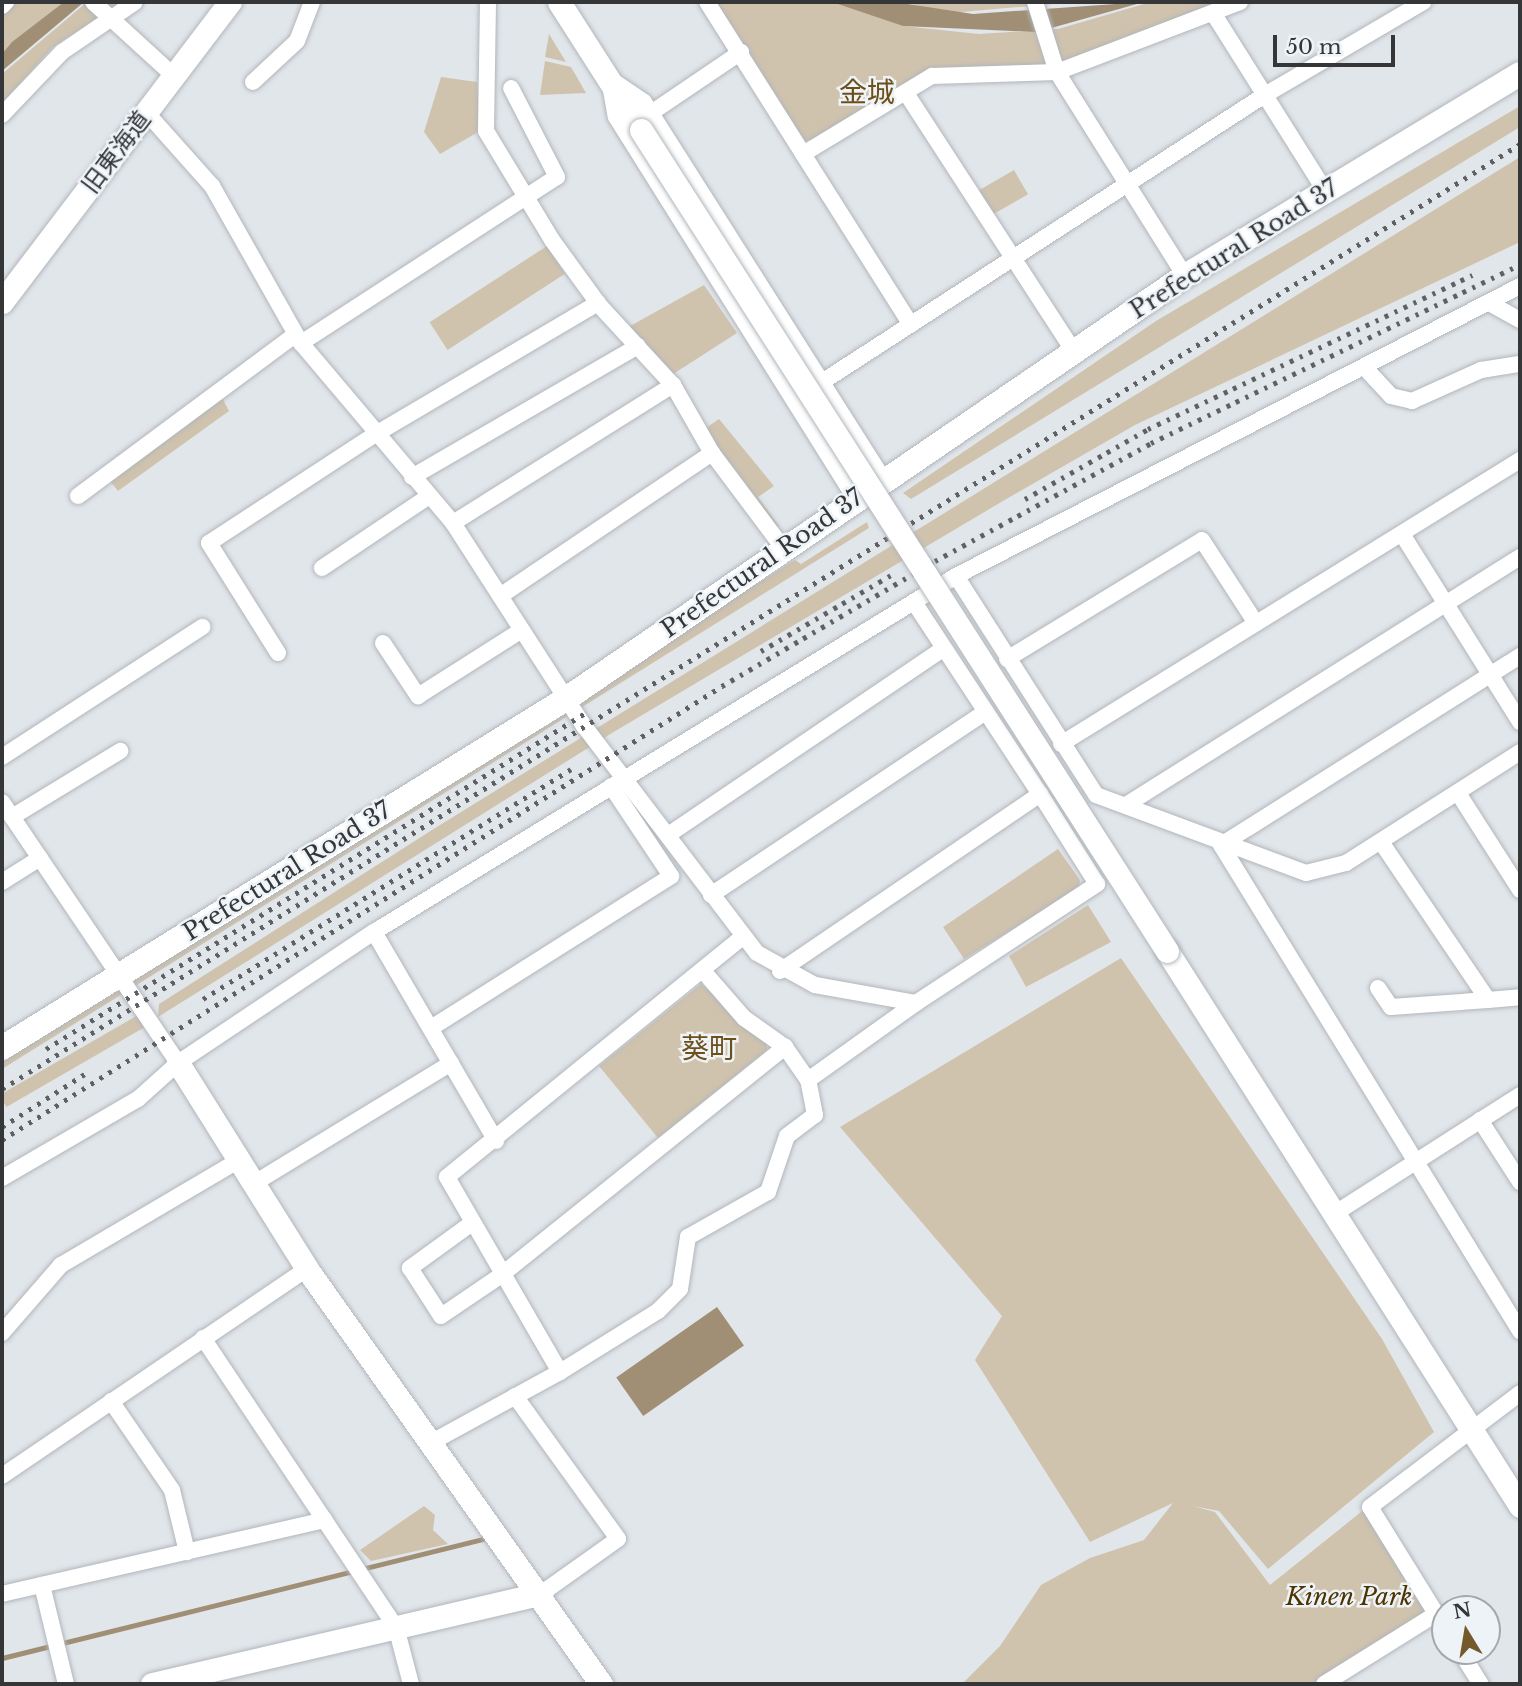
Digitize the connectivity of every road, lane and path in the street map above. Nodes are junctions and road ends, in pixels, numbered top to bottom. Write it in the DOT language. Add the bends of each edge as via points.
graph roads {
  1 [pos="6,2"];
  2 [pos="135,2"];
  3 [pos="230,2"];
  4 [pos="312,2"];
  5 [pos="488,2"];
  6 [pos="559,2"];
  7 [pos="707,2"];
  8 [pos="1035,2"];
  9 [pos="1240,2"];
  10 [pos="1423,2"];
  11 [pos="2,6"];
  12 [pos="101,12"];
  13 [pos="1215,16"];
  14 [pos="741,52"];
  15 [pos="1057,72"];
  16 [pos="1520,74"];
  17 [pos="173,75"];
  18 [pos="608,78"];
  19 [pos="253,82"];
  20 [pos="511,88"];
  21 [pos="906,93"];
  22 [pos="1263,96"];
  23 [pos="146,112"];
  24 [pos="2,115"];
  25 [pos="646,122"];
  26 [pos="803,154"];
  27 [pos="1126,184"];
  28 [pos="1326,192"];
  29 [pos="524,198"];
  30 [pos="1014,260"];
  31 [pos="1185,276"];
  32 [pos="1520,286"];
  33 [pos="2,302"];
  34 [pos="598,303"];
  35 [pos="1489,303"];
  36 [pos="1520,320"];
  37 [pos="911,326"];
  38 [pos="298,339"];
  39 [pos="638,346"];
  40 [pos="1073,350"];
  41 [pos="1520,364"];
  42 [pos="1365,368"];
  43 [pos="822,382"];
  44 [pos="673,385"];
  45 [pos="374,435"];
  46 [pos="712,453"];
  47 [pos="1520,460"];
  48 [pos="412,477"];
  49 [pos="883,479"];
  50 [pos="78,496"];
  51 [pos="429,496"];
  52 [pos="855,498"];
  53 [pos="453,523"];
  54 [pos="1402,534"];
  55 [pos="783,548"];
  56 [pos="1520,557"];
  57 [pos="323,568"];
  58 [pos="956,576"];
  59 [pos="500,596"];
  60 [pos="914,601"];
  61 [pos="1446,603"];
  62 [pos="1256,623"];
  63 [pos="202,627"];
  64 [pos="522,630"];
  65 [pos="383,643"];
  66 [pos="943,649"];
  67 [pos="278,653"];
  68 [pos="1520,656"];
  69 [pos="1007,659"];
  70 [pos="1491,675"];
  71 [pos="566,699"];
  72 [pos="984,713"];
  73 [pos="1520,722"];
  74 [pos="1061,744"];
  75 [pos="120,751"];
  76 [pos="1520,752"];
  77 [pos="2,757"];
  78 [pos="619,782"];
  79 [pos="1458,793"];
  80 [pos="1040,794"];
  81 [pos="2,802"];
  82 [pos="1126,805"];
  83 [pos="12,817"];
  84 [pos="668,835"];
  85 [pos="1381,842"];
  86 [pos="1221,845"];
  87 [pos="40,859"];
  88 [pos="2,882"];
  89 [pos="1520,890"];
  90 [pos="711,895"];
  91 [pos="374,932"];
  92 [pos="741,938"];
  93 [pos="780,971"];
  94 [pos="704,972"];
  95 [pos="119,975"];
  96 [pos="1378,988"];
  97 [pos="1520,998"];
  98 [pos="1488,1000"];
  99 [pos="916,1003"];
  100 [pos="431,1028"];
  101 [pos="785,1047"];
  102 [pos="2,1048"];
  103 [pos="177,1063"];
  104 [pos="451,1063"];
  105 [pos="808,1080"];
  106 [pos="1520,1095"];
  107 [pos="1480,1121"];
  108 [pos="496,1141"];
  109 [pos="239,1160"];
  110 [pos="1411,1163"];
  111 [pos="2,1178"];
  112 [pos="1520,1182"];
  113 [pos="254,1184"];
  114 [pos="1334,1214"];
  115 [pos="472,1223"];
  116 [pos="307,1269"];
  117 [pos="500,1276"];
  118 [pos="1520,1331"];
  119 [pos="2,1333"];
  120 [pos="204,1338"];
  121 [pos="560,1372"];
  122 [pos="1520,1393"];
  123 [pos="514,1396"];
  124 [pos="111,1401"];
  125 [pos="1470,1426"];
  126 [pos="432,1442"];
  127 [pos="2,1476"];
  128 [pos="1520,1506"];
  129 [pos="325,1520"];
  130 [pos="187,1552"];
  131 [pos="41,1585"];
  132 [pos="542,1593"];
  133 [pos="2,1594"];
  134 [pos="1431,1605"];
  135 [pos="1431,1626"];
  136 [pos="396,1628"];
  137 [pos="1468,1665"];
  138 [pos="66,1684"];
  139 [pos="152,1684"];
  140 [pos="411,1684"];
  141 [pos="601,1684"];
  142 [pos="1324,1684"];
  143 [pos="1480,1684"];
  1 -- 11 [label="street"];
  2 -- 12 [label="street"];
  3 -- 17 [label="street, 旧東海道"];
  4 -- 19 [label="street" via="297,41"];
  5 -- 29 [label="street" via="485,123"];
  6 -- 18 [label="street"];
  7 -- 14 [label="street"];
  8 -- 15 [label="street"];
  9 -- 13 [label="street"];
  10 -- 22 [label="street"];
  12 -- 17 [label="street"];
  12 -- 24 [label="street"];
  13 -- 15 [label="street"];
  13 -- 22 [label="street"];
  14 -- 25 [label="street"];
  14 -- 26 [label="street"];
  15 -- 21 [label="street" via="933,76"];
  15 -- 27 [label="street"];
  16 -- 28 [label="main road, Prefectural Road 37"];
  17 -- 23 [label="street, 旧東海道"];
  18 -- 25 [label="street"];
  18 -- 52 [label="street" via="616,117"];
  20 -- 29 [label="street" via="557,177"];
  21 -- 26 [label="street"];
  21 -- 30 [label="street"];
  22 -- 27 [label="street"];
  22 -- 28 [label="street"];
  23 -- 33 [label="street, 旧東海道"];
  23 -- 38 [label="street" via="212,186"];
  25 -- 43 [label="street"];
  25 -- 114 [label="street, bridge"];
  26 -- 37 [label="street"];
  27 -- 30 [label="street"];
  27 -- 31 [label="street"];
  28 -- 31 [label="main road, Prefectural Road 37"];
  29 -- 34 [label="street"];
  29 -- 38 [label="street"];
  30 -- 37 [label="street"];
  30 -- 40 [label="street"];
  31 -- 40 [label="main road, Prefectural Road 37"];
  32 -- 35 [label="street"];
  34 -- 39 [label="street"];
  34 -- 45 [label="street"];
  35 -- 36 [label="street"];
  35 -- 42 [label="street"];
  37 -- 43 [label="street"];
  38 -- 45 [label="street"];
  38 -- 50 [label="street"];
  39 -- 44 [label="street"];
  39 -- 48 [label="street"];
  40 -- 49 [label="main road, Prefectural Road 37"];
  41 -- 42 [label="street" via="1481,370 1412,401 1391,396"];
  42 -- 58 [label="street"];
  43 -- 49 [label="street"];
  44 -- 46 [label="street"];
  44 -- 53 [label="street"];
  45 -- 48 [label="street"];
  45 -- 67 [label="street" via="209,543"];
  46 -- 55 [label="street"];
  46 -- 59 [label="street"];
  47 -- 54 [label="street"];
  48 -- 51 [label="street"];
  49 -- 52 [label="main road, Prefectural Road 37"];
  51 -- 53 [label="street"];
  51 -- 57 [label="street"];
  52 -- 55 [label="main road, Prefectural Road 37"];
  53 -- 59 [label="street"];
  54 -- 61 [label="street"];
  54 -- 62 [label="street"];
  55 -- 71 [label="main road, Prefectural Road 37"];
  56 -- 61 [label="street"];
  58 -- 60 [label="street"];
  58 -- 69 [label="street"];
  59 -- 64 [label="street"];
  60 -- 66 [label="street"];
  60 -- 78 [label="street"];
  61 -- 70 [label="street"];
  61 -- 82 [label="street"];
  62 -- 69 [label="street" via="1202,540"];
  62 -- 74 [label="street"];
  63 -- 77 [label="street"];
  64 -- 65 [label="street" via="418,696"];
  64 -- 71 [label="street"];
  66 -- 72 [label="street"];
  66 -- 84 [label="street"];
  68 -- 70 [label="street"];
  69 -- 74 [label="street"];
  70 -- 73 [label="street"];
  70 -- 86 [label="street"];
  71 -- 78 [label="street"];
  71 -- 95 [label="main road, Prefectural Road 37"];
  72 -- 80 [label="street"];
  72 -- 90 [label="street"];
  74 -- 82 [label="street" via="1096,795"];
  75 -- 83 [label="street"];
  76 -- 79 [label="street"];
  78 -- 84 [label="street"];
  78 -- 91 [label="street"];
  78 -- 100 [label="street" via="671,876"];
  79 -- 85 [label="street"];
  79 -- 89 [label="street"];
  80 -- 93 [label="street"];
  80 -- 99 [label="street" via="1097,884"];
  81 -- 83 [label="street"];
  82 -- 86 [label="street"];
  83 -- 87 [label="street"];
  84 -- 90 [label="street"];
  85 -- 86 [label="street" via="1328,871 1306,873"];
  85 -- 98 [label="street"];
  86 -- 110 [label="street"];
  87 -- 88 [label="street"];
  87 -- 95 [label="street"];
  90 -- 92 [label="street"];
  91 -- 100 [label="street"];
  91 -- 103 [label="street"];
  92 -- 93 [label="street"];
  92 -- 94 [label="street"];
  93 -- 99 [label="street" via="815,985"];
  94 -- 101 [label="street" via="744,1018"];
  94 -- 108 [label="street"];
  95 -- 102 [label="main road, Prefectural Road 37"];
  95 -- 103 [label="street"];
  96 -- 98 [label="street" via="1391,1007"];
  97 -- 98 [label="street"];
  99 -- 105 [label="street"];
  100 -- 104 [label="street"];
  101 -- 105 [label="street"];
  101 -- 117 [label="street"];
  103 -- 109 [label="street"];
  103 -- 111 [label="street" via="138,1099"];
  104 -- 108 [label="street"];
  104 -- 113 [label="street"];
  105 -- 121 [label="street" via="816,1115 788,1136 768,1192 688,1237 680,1289 658,1311"];
  106 -- 107 [label="street"];
  107 -- 110 [label="street"];
  107 -- 112 [label="street"];
  108 -- 115 [label="street" via="447,1177"];
  109 -- 113 [label="street"];
  109 -- 119 [label="street" via="61,1265"];
  110 -- 114 [label="street"];
  110 -- 118 [label="street"];
  113 -- 116 [label="street"];
  114 -- 125 [label="street"];
  115 -- 117 [label="street"];
  115 -- 117 [label="street" via="410,1268 441,1316"];
  116 -- 120 [label="street"];
  116 -- 126 [label="street"];
  117 -- 121 [label="street"];
  120 -- 124 [label="street"];
  120 -- 129 [label="street"];
  121 -- 123 [label="street"];
  122 -- 125 [label="street"];
  123 -- 126 [label="street"];
  123 -- 132 [label="street" via="618,1539"];
  124 -- 127 [label="street"];
  124 -- 130 [label="street" via="172,1490"];
  125 -- 128 [label="street"];
  125 -- 134 [label="street" via="1370,1507"];
  126 -- 132 [label="street"];
  129 -- 130 [label="street"];
  129 -- 136 [label="street"];
  130 -- 131 [label="street"];
  131 -- 133 [label="street"];
  131 -- 138 [label="street"];
  132 -- 136 [label="street"];
  132 -- 141 [label="street"];
  135 -- 142 [label="street"];
  136 -- 139 [label="street"];
  136 -- 140 [label="street"];
  137 -- 143 [label="street"];
}
